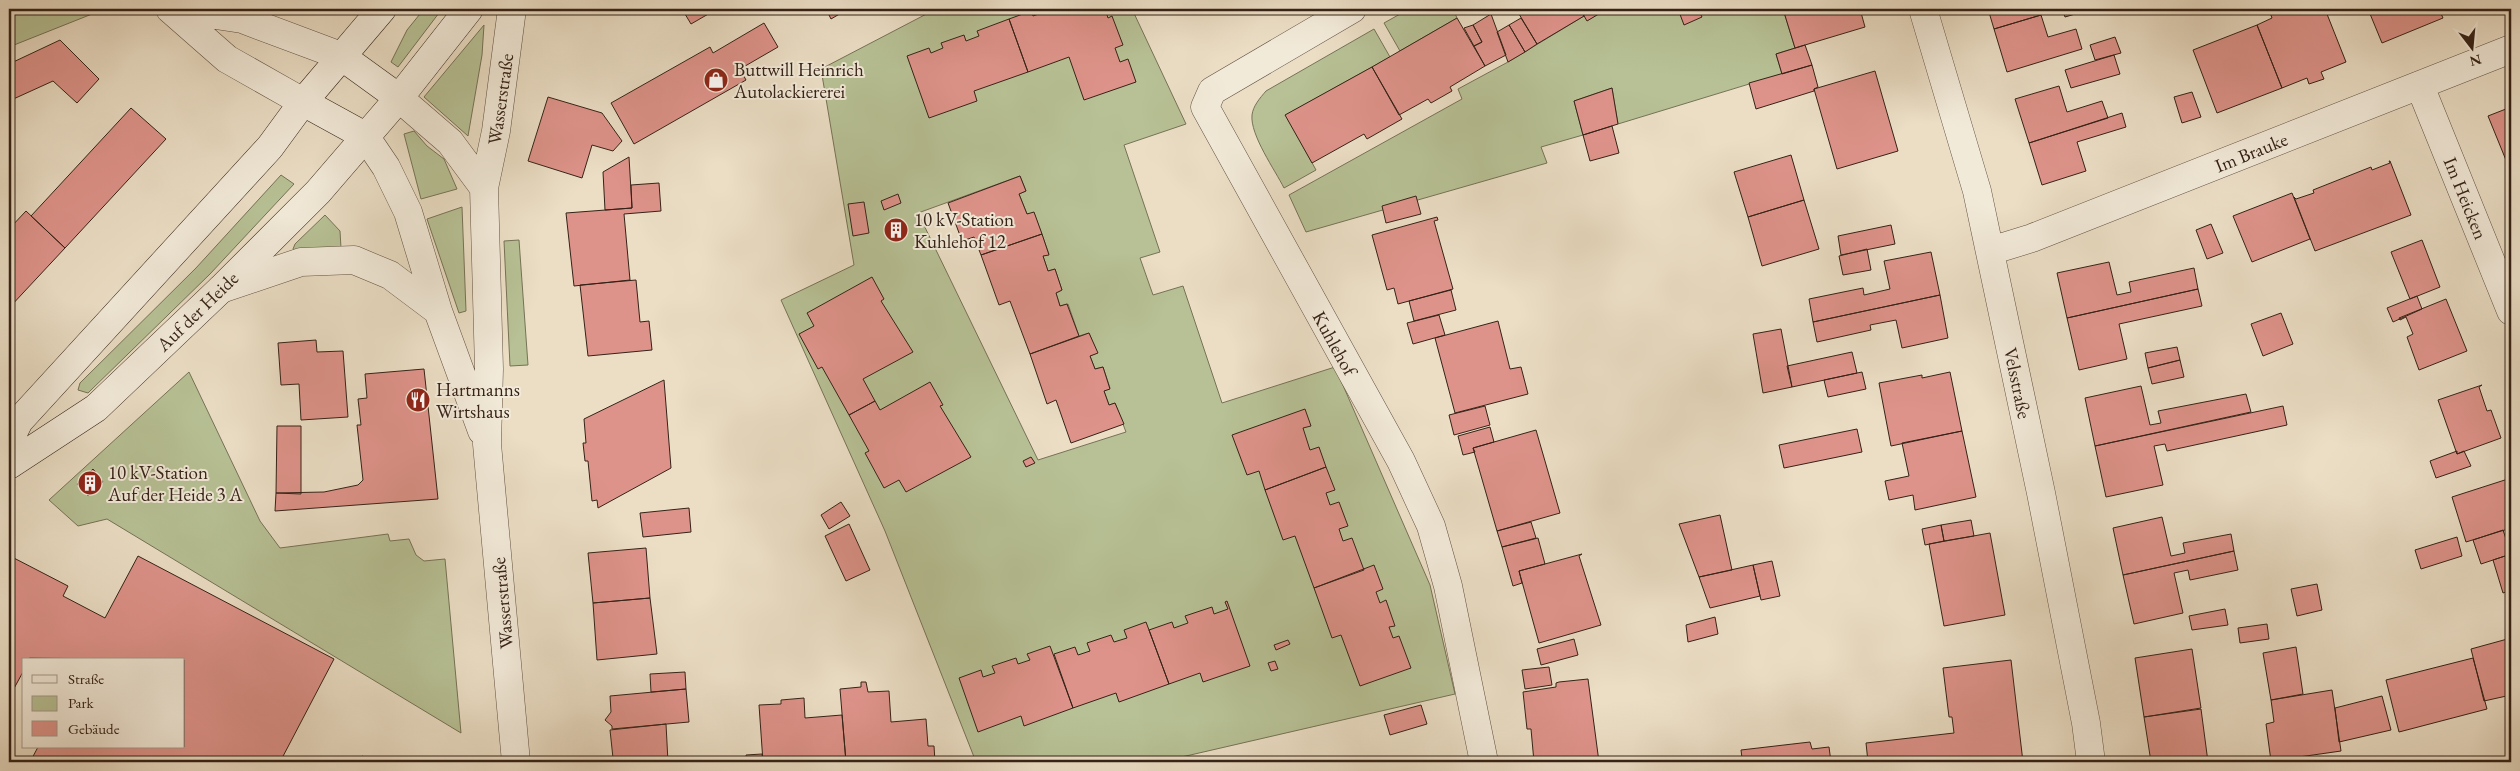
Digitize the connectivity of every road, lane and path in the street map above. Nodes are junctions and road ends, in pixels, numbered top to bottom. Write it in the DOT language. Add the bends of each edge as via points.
graph roads {
  1 [pos="170,9"];
  2 [pos="176,9"];
  3 [pos="382,9"];
  4 [pos="470,9"];
  5 [pos="512,9"];
  6 [pos="1352,9"];
  7 [pos="1923,9"];
  8 [pos="2511,49"];
  9 [pos="341,56"];
  10 [pos="2420,86"];
  11 [pos="399,98"];
  12 [pos="302,102"];
  13 [pos="366,136"];
  14 [pos="484,188"];
  15 [pos="1990,251"];
  16 [pos="221,289"];
  17 [pos="438,311"];
  18 [pos="2511,312"];
  19 [pos="9,441"];
  20 [pos="487,444"];
  21 [pos="9,465"];
  22 [pos="516,762"];
  23 [pos="1484,762"];
  24 [pos="2091,762"];
  1 -- 12 [label="street, Wasserstraße" via="227,59"];
  2 -- 9 [label="street, Wasserstraße" via="242,19"];
  3 -- 9 [label="street"];
  4 -- 11 [label="street"];
  5 -- 14 [label="street, Wasserstraße" via="496,131"];
  6 -- 23 [label="street, Kuhlehof" via="1212,91 1205,106 1401,461 1431,526 1448,586"];
  7 -- 15 [label="street, Velsstraße" via="1977,191"];
  8 -- 10 [label="street, Im Brauke"];
  9 -- 11 [label="street, Wasserstraße"];
  9 -- 12 [label="street"];
  10 -- 15 [label="street, Im Brauke" via="2032,238"];
  10 -- 18 [label="street, Im Heicken"];
  11 -- 13 [label="street"];
  11 -- 14 [label="street, Wasserstraße" via="450,142"];
  12 -- 13 [label="street, Wasserstraße"];
  12 -- 19 [label="street" via="270,147 19,420"];
  13 -- 16 [label="street, Auf der Heide" via="318,192"];
  13 -- 17 [label="street, Wasserstraße" via="386,167 408,212"];
  14 -- 20 [label="street, Wasserstraße" via="489,369"];
  15 -- 24 [label="street, Velsstraße" via="2041,493"];
  16 -- 17 [label="street" via="301,262 354,260 390,275"];
  16 -- 21 [label="street, Auf der Heide" via="96,408"];
  17 -- 20 [label="street, Wasserstraße"];
  20 -- 22 [label="street, Wasserstraße"];
}
